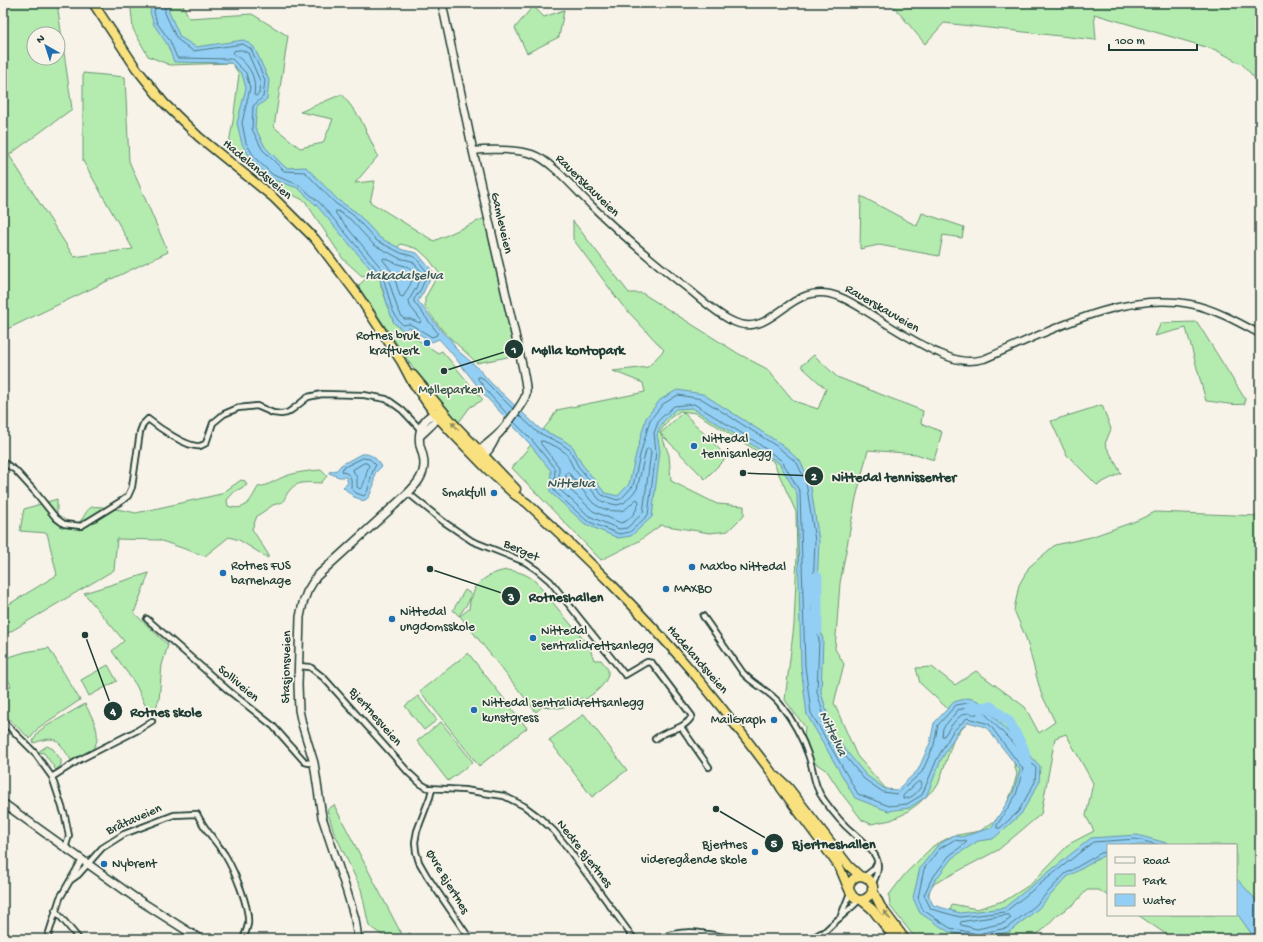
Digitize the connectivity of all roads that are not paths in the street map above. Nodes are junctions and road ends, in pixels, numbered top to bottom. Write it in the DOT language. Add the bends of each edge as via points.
graph roads {
  1 [pos="93,3"];
  2 [pos="442,3"];
  3 [pos="472,151"];
  4 [pos="1260,334"];
  5 [pos="439,414"];
  6 [pos="421,433"];
  7 [pos="480,455"];
  8 [pos="3,462"];
  9 [pos="408,493"];
  10 [pos="703,616"];
  11 [pos="147,619"];
  12 [pos="298,666"];
  13 [pos="3,721"];
  14 [pos="152,721"];
  15 [pos="681,727"];
  16 [pos="655,739"];
  17 [pos="314,763"];
  18 [pos="709,767"];
  19 [pos="772,773"];
  20 [pos="52,777"];
  21 [pos="432,788"];
  22 [pos="3,803"];
  23 [pos="65,848"];
  24 [pos="85,862"];
  25 [pos="877,863"];
  26 [pos="862,876"];
  27 [pos="872,887"];
  28 [pos="849,890"];
  29 [pos="860,900"];
  30 [pos="55,910"];
  31 [pos="840,918"];
  32 [pos="823,933"];
  33 [pos="188,936"];
  34 [pos="47,939"];
  35 [pos="79,939"];
  36 [pos="200,939"];
  37 [pos="243,939"];
  38 [pos="358,939"];
  39 [pos="470,939"];
  40 [pos="634,939"];
  41 [pos="660,939"];
  42 [pos="737,939"];
  43 [pos="810,939"];
  44 [pos="818,939"];
  45 [pos="895,939"];
  46 [pos="905,939"];
  1 -- 5 [label="highway, Hadelandsveien" via="136,68 168,106 206,143 274,198 315,240 350,284"];
  2 -- 3 [label="main road, Gamleveien"];
  3 -- 4 [label="street, Rauerskauveien" via="525,152 540,157 657,265 720,314 741,325 759,324 804,295 822,292 849,301 920,344 960,360 984,359 1098,312 1148,302 1198,306 1233,319"];
  3 -- 7 [label="main road, Gamleveien" via="526,391 524,399 491,447"];
  5 -- 6 [label="main road" via="424,421"];
  5 -- 7 [label="highway, Hadelandsveien"];
  6 -- 8 [label="street" via="391,402 364,395 312,395 287,413 281,414 257,406 238,408 224,414 213,423 206,443 200,446 175,438 148,419 140,432 132,487 128,496 81,526 64,524 56,518 15,470"];
  6 -- 9 [label="main road, Stasjonsveien" via="420,445 424,468 419,480"];
  7 -- 19 [label="highway, Hadelandsveien" via="597,569 659,634 712,696"];
  9 -- 12 [label="main road, Stasjonsveien" via="327,566 309,587 300,617"];
  9 -- 15 [label="street, Berget" via="472,541 525,562 546,577 625,675 647,662 652,663 692,716"];
  10 -- 25 [label="street" via="743,672 772,695 784,710 807,752 823,799 846,827 873,851"];
  11 -- 17 [label="street, Solliveien" via="273,726 305,762"];
  12 -- 17 [label="main road, Stasjonsveien" via="299,710"];
  12 -- 21 [label="street, Bjertnesveien" via="310,667 322,676 413,777 424,786"];
  13 -- 20 [label="street" via="34,752"];
  14 -- 20 [label="street"];
  15 -- 16 [label="street"];
  15 -- 18 [label="street"];
  17 -- 38 [label="main road, Stasjonsveien" via="322,818 347,892"];
  19 -- 26 [label="highway, Hadelandsveien" via="788,786 845,861"];
  19 -- 28 [label="highway, Hadelandsveien" via="838,865"];
  20 -- 23 [label="street" via="69,836"];
  21 -- 39 [label="street, Øvre Bjertnes" via="415,842 416,852 427,876"];
  21 -- 40 [label="street, Nedre Bjertnes" via="504,796 540,818 560,838"];
  22 -- 23 [label="main road"];
  23 -- 24 [label="main road"];
  24 -- 30 [label="street, Bråtaveien" via="78,875 71,880"];
  24 -- 33 [label="main road"];
  24 -- 37 [label="street, Bråtaveien" via="124,834 174,814 197,814 224,854 236,878 248,916"];
  25 -- 26 [label="street" via="872,870"];
  25 -- 27 [label="street" via="877,875"];
  26 -- 27 [label="highway" via="870,880"];
  26 -- 28 [label="highway" via="853,879"];
  27 -- 29 [label="highway" via="870,896"];
  46 -- 27 [label="highway, one-way" via="881,907"];
  28 -- 29 [label="highway" via="853,897"];
  28 -- 31 [label="street"];
  29 -- 31 [label="street"];
  29 -- 45 [label="highway" via="872,909"];
  30 -- 34 [label="street, Bråtaveien"];
  30 -- 35 [label="street"];
  31 -- 32 [label="street"];
  32 -- 43 [label="street"];
  32 -- 44 [label="street"];
  33 -- 36 [label="main road"];
  41 -- 42 [label="street" via="687,932"];
}
